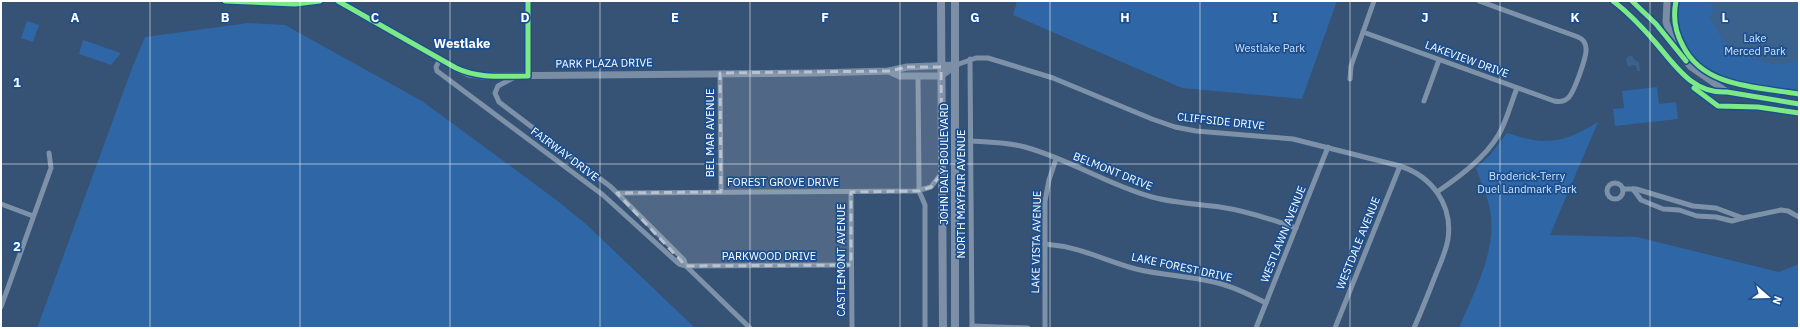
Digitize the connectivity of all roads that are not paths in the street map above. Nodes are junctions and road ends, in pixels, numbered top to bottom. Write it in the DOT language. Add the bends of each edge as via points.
graph roads {
  1 [pos="225,1"];
  2 [pos="320,1"];
  3 [pos="338,1"];
  4 [pos="528,1"];
  5 [pos="941,1"];
  6 [pos="955,1"];
  7 [pos="1374,1"];
  8 [pos="1479,1"];
  9 [pos="1614,1"];
  10 [pos="1634,1"];
  11 [pos="1667,1"];
  12 [pos="270,2"];
  13 [pos="1626,11"];
  14 [pos="1363,32"];
  15 [pos="1678,51"];
  16 [pos="440,59"];
  17 [pos="970,59"];
  18 [pos="1439,60"];
  19 [pos="956,65"];
  20 [pos="941,67"];
  21 [pos="889,71"];
  22 [pos="720,73"];
  23 [pos="518,76"];
  24 [pos="528,76"];
  25 [pos="918,76"];
  26 [pos="941,76"];
  27 [pos="1350,80"];
  28 [pos="1517,88"];
  29 [pos="1727,92"];
  30 [pos="1424,101"];
  31 [pos="1799,104"];
  32 [pos="971,141"];
  33 [pos="1328,147"];
  34 [pos="49,153"];
  35 [pos="1056,159"];
  36 [pos="1400,166"];
  37 [pos="942,173"];
  38 [pos="1623,189"];
  39 [pos="1633,189"];
  40 [pos="919,191"];
  41 [pos="721,192"];
  42 [pos="851,192"];
  43 [pos="1437,192"];
  44 [pos="617,193"];
  45 [pos="1,204"];
  46 [pos="33,216"];
  47 [pos="1799,217"];
  48 [pos="1743,218"];
  49 [pos="1296,228"];
  50 [pos="1045,244"];
  51 [pos="851,265"];
  52 [pos="686,266"];
  53 [pos="1266,303"];
  54 [pos="1,307"];
  55 [pos="972,327"];
  56 [pos="750,328"];
  57 [pos="852,328"];
  58 [pos="925,328"];
  59 [pos="943,328"];
  60 [pos="955,328"];
  61 [pos="1028,328"];
  62 [pos="1045,328"];
  63 [pos="1256,328"];
  64 [pos="1335,328"];
  65 [pos="1414,328"];
  1 -- 12 [label="street"];
  2 -- 12 [label="street" via="295,4"];
  3 -- 16 [label="street, PARK PLAZA DRIVE"];
  4 -- 24 [label="street"];
  5 -- 20 [label="main road, JOHN DALY BOULEVARD"];
  6 -- 19 [label="main road, JOHN DALY BOULEVARD"];
  7 -- 14 [label="street"];
  8 -- 28 [label="street, LAKEVIEW DRIVE" via="1584,41 1586,55 1572,93 1564,101 1554,101"];
  9 -- 13 [label="street"];
  10 -- 13 [label="street"];
  10 -- 15 [label="street"];
  11 -- 15 [label="street" via="1667,25"];
  13 -- 29 [label="street" via="1686,78 1697,86"];
  14 -- 18 [label="street, LAKEVIEW DRIVE"];
  14 -- 27 [label="street" via="1350,66"];
  15 -- 29 [label="street" via="1698,73"];
  16 -- 23 [label="street, PARK PLAZA DRIVE" via="469,74"];
  16 -- 52 [label="street, FAIRWAY DRIVE" via="437,71 600,192 679,264"];
  17 -- 19 [label="street, CLIFFSIDE DRIVE"];
  17 -- 32 [label="street, NORTH MAYFAIR AVENUE"];
  17 -- 33 [label="street, CLIFFSIDE DRIVE" via="988,58 1039,73 1175,127 1293,139"];
  18 -- 28 [label="street, LAKEVIEW DRIVE"];
  18 -- 30 [label="street"];
  19 -- 20 [label="street, PARK PLAZA DRIVE"];
  19 -- 26 [label="street"];
  19 -- 60 [label="main road, JOHN DALY BOULEVARD"];
  20 -- 21 [label="street, PARK PLAZA DRIVE" via="907,67"];
  20 -- 26 [label="main road, JOHN DALY BOULEVARD"];
  21 -- 22 [label="street, PARK PLAZA DRIVE"];
  21 -- 25 [label="street, PARK PLAZA DRIVE" via="900,76"];
  22 -- 24 [label="street, PARK PLAZA DRIVE"];
  22 -- 41 [label="street, BEL MAR AVENUE"];
  23 -- 24 [label="street, PARK PLAZA DRIVE"];
  23 -- 44 [label="street, FAIRWAY DRIVE" via="498,86 495,93 497,100"];
  25 -- 26 [label="street, PARK PLAZA DRIVE"];
  25 -- 40 [label="street"];
  26 -- 37 [label="main road, JOHN DALY BOULEVARD"];
  28 -- 43 [label="street" via="1494,142 1472,164"];
  29 -- 31 [label="street"];
  32 -- 35 [label="street, BELMONT DRIVE" via="1015,145"];
  32 -- 55 [label="street, NORTH MAYFAIR AVENUE"];
  33 -- 36 [label="street, CLIFFSIDE DRIVE"];
  33 -- 49 [label="street, WESTLAWN AVENUE"];
  34 -- 46 [label="street" via="51,168"];
  35 -- 49 [label="street, BELMONT DRIVE" via="1152,197 1247,212"];
  35 -- 50 [label="street, LAKE VISTA AVENUE" via="1046,196"];
  36 -- 43 [label="street, CLIFFSIDE DRIVE" via="1421,176"];
  36 -- 64 [label="street, WESTDALE AVENUE"];
  37 -- 40 [label="street, FOREST GROVE DRIVE" via="931,187"];
  37 -- 59 [label="main road, JOHN DALY BOULEVARD"];
  38 -- 39 [label="street"];
  39 -- 48 [label="street" via="1693,206 1721,209"];
  39 -- 48 [label="street" via="1641,200 1663,209 1679,210 1697,216 1716,216 1732,221"];
  40 -- 42 [label="street, FOREST GROVE DRIVE"];
  40 -- 58 [label="street" via="925,205"];
  41 -- 42 [label="street, FOREST GROVE DRIVE"];
  41 -- 44 [label="street, FOREST GROVE DRIVE"];
  42 -- 51 [label="street, CASTLEMONT AVENUE"];
  43 -- 65 [label="street, CLIFFSIDE DRIVE" via="1447,213 1448,238"];
  44 -- 52 [label="street, FAIRWAY DRIVE" via="684,260"];
  45 -- 46 [label="street"];
  46 -- 54 [label="street"];
  47 -- 48 [label="street" via="1781,210"];
  49 -- 53 [label="street, WESTLAWN AVENUE"];
  50 -- 53 [label="street, LAKE FOREST DRIVE" via="1080,249 1148,272 1223,284"];
  50 -- 62 [label="street, LAKE VISTA AVENUE"];
  51 -- 52 [label="street, PARKWOOD DRIVE"];
  51 -- 57 [label="street, CASTLEMONT AVENUE"];
  52 -- 56 [label="street, FAIRWAY DRIVE"];
  53 -- 63 [label="street, WESTLAWN AVENUE"];
  55 -- 61 [label="street"];
}
